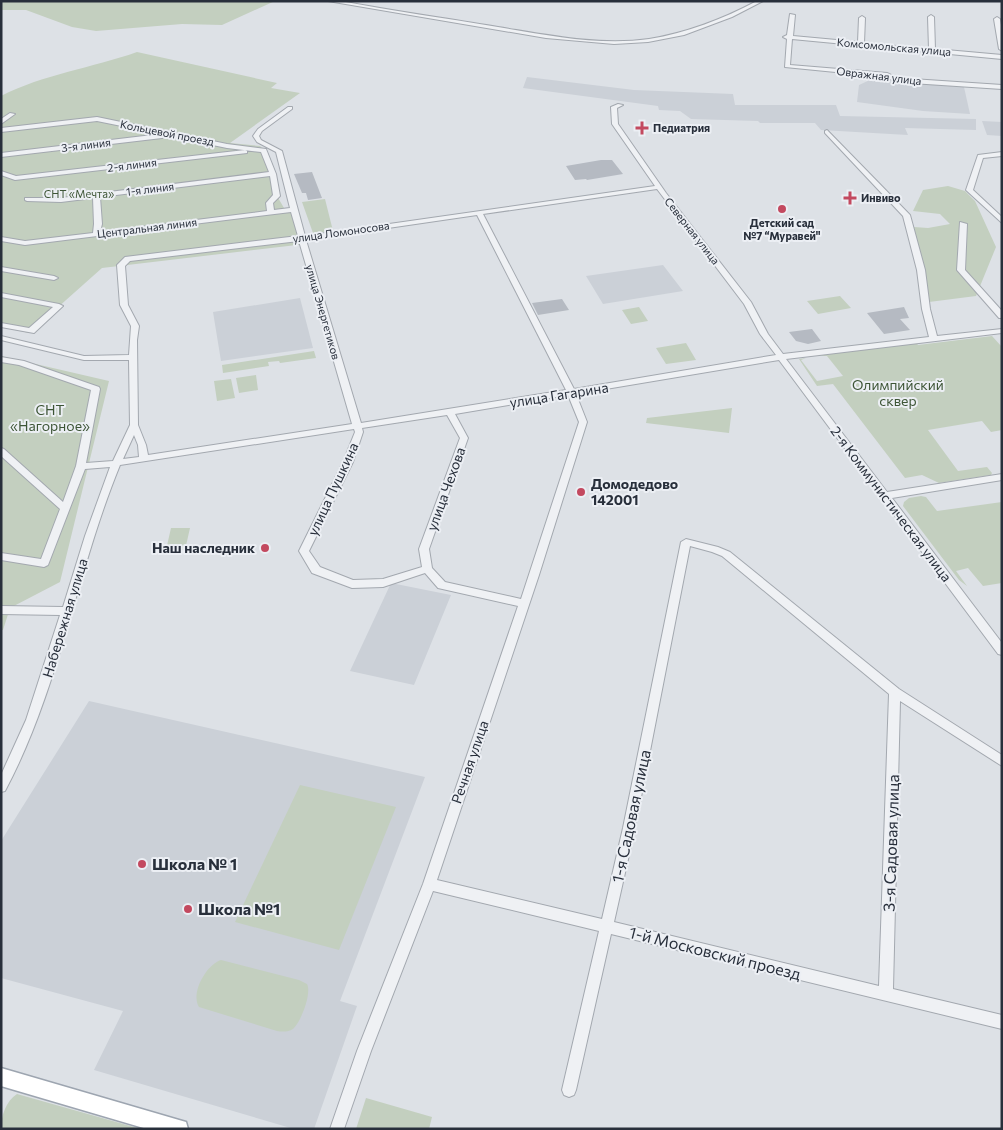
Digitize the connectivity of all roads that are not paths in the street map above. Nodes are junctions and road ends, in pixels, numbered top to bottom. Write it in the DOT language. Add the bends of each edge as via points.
graph roads {
  1 [pos="330,1"];
  2 [pos="761,1"];
  3 [pos="792,15"];
  4 [pos="931,17"];
  5 [pos="862,18"];
  6 [pos="997,19"];
  7 [pos="788,38"];
  8 [pos="861,44"];
  9 [pos="1002,49"];
  10 [pos="932,51"];
  11 [pos="1002,57"];
  12 [pos="1002,87"];
  13 [pos="620,105"];
  14 [pos="290,108"];
  15 [pos="12,114"];
  16 [pos="1,122"];
  17 [pos="1,130"];
  18 [pos="827,132"];
  19 [pos="171,135"];
  20 [pos="264,150"];
  21 [pos="1002,154"];
  22 [pos="1,155"];
  23 [pos="1,173"];
  24 [pos="273,174"];
  25 [pos="658,187"];
  26 [pos="96,196"];
  27 [pos="27,199"];
  28 [pos="294,210"];
  29 [pos="271,213"];
  30 [pos="479,213"];
  31 [pos="1002,221"];
  32 [pos="963,224"];
  33 [pos="96,235"];
  34 [pos="303,238"];
  35 [pos="1,239"];
  36 [pos="1,269"];
  37 [pos="54,278"];
  38 [pos="1,295"];
  39 [pos="1002,316"];
  40 [pos="1,325"];
  41 [pos="30,331"];
  42 [pos="998,331"];
  43 [pos="1,338"];
  44 [pos="934,339"];
  45 [pos="1002,340"];
  46 [pos="18,342"];
  47 [pos="133,357"];
  48 [pos="781,357"];
  49 [pos="1,359"];
  50 [pos="571,393"];
  51 [pos="450,412"];
  52 [pos="134,425"];
  53 [pos="358,426"];
  54 [pos="142,445"];
  55 [pos="124,447"];
  56 [pos="1,451"];
  57 [pos="144,459"];
  58 [pos="118,463"];
  59 [pos="81,466"];
  60 [pos="1002,477"];
  61 [pos="884,495"];
  62 [pos="65,509"];
  63 [pos="1,556"];
  64 [pos="427,568"];
  65 [pos="524,603"];
  66 [pos="1,610"];
  67 [pos="67,611"];
  68 [pos="1002,651"];
  69 [pos="895,692"];
  70 [pos="1002,761"];
  71 [pos="1,787"];
  72 [pos="429,884"];
  73 [pos="608,927"];
  74 [pos="886,994"];
  75 [pos="1002,1022"];
  76 [pos="1,1077"];
  77 [pos="569,1090"];
  78 [pos="179,1129"];
  79 [pos="337,1129"];
  1 -- 2 [label="street" via="606,42 633,42 683,33"];
  3 -- 7 [label="street"];
  4 -- 10 [label="street"];
  5 -- 8 [label="street"];
  6 -- 9 [label="street"];
  7 -- 8 [label="street, Комсомольская улица"];
  7 -- 12 [label="street, Овражная улица" via="787,66 887,75 896,80"];
  8 -- 10 [label="street, Комсомольская улица"];
  10 -- 11 [label="street, Комсомольская улица"];
  13 -- 25 [label="street, Северная улица" via="614,107 615,124"];
  14 -- 28 [label="street, улица Энергетиков" via="256,136 259,141 279,150"];
  15 -- 16 [label="street"];
  17 -- 19 [label="street, Кольцевой проезд" via="97,119"];
  18 -- 44 [label="street" via="906,215 921,270"];
  19 -- 20 [label="street, Кольцевой проезд"];
  19 -- 22 [label="street, 3-я линия"];
  20 -- 23 [label="street, 2-я линия" via="15,178"];
  20 -- 24 [label="street"];
  21 -- 31 [label="street" via="980,156 969,190"];
  24 -- 26 [label="street, 1-я линия"];
  24 -- 29 [label="street" via="277,196 269,203"];
  25 -- 30 [label="street, улица Ломоносова"];
  25 -- 48 [label="street, Северная улица" via="748,304"];
  26 -- 27 [label="street, 1-я линия"];
  26 -- 33 [label="street"];
  28 -- 29 [label="street, Центральная линия"];
  28 -- 34 [label="street, улица Энергетиков"];
  29 -- 33 [label="street, Центральная линия"];
  30 -- 34 [label="street, улица Ломоносова"];
  30 -- 50 [label="street, Речная улица"];
  32 -- 39 [label="street" via="961,270"];
  33 -- 35 [label="street, Центральная линия" via="25,243"];
  34 -- 47 [label="street, улица Ломоносова" via="123,262 125,310 128,320 135,326"];
  34 -- 53 [label="street, улица Энергетиков"];
  36 -- 37 [label="street"];
  38 -- 41 [label="street" via="59,306"];
  40 -- 41 [label="street"];
  41 -- 46 [label="street"];
  42 -- 44 [label="street, улица Гагарина"];
  42 -- 45 [label="street"];
  43 -- 46 [label="street"];
  44 -- 48 [label="street, улица Гагарина"];
  46 -- 47 [label="street" via="84,358"];
  47 -- 52 [label="street, Набережная улица"];
  48 -- 50 [label="street, улица Гагарина"];
  48 -- 61 [label="street, 2-я Коммунистическая улица"];
  49 -- 59 [label="street" via="96,388"];
  50 -- 51 [label="street, улица Гагарина"];
  50 -- 65 [label="street, Речная улица" via="583,422"];
  51 -- 53 [label="street, улица Гагарина"];
  51 -- 64 [label="street, улица Чехова" via="464,438 424,550"];
  52 -- 54 [label="street, Набережная улица"];
  52 -- 55 [label="street, Набережная улица"];
  53 -- 57 [label="street, улица Гагарина"];
  53 -- 64 [label="street, улица Пушкина" via="359,432 348,462 304,551 316,570 352,584 383,583"];
  54 -- 55 [label="street" via="129,443"];
  54 -- 57 [label="street, Набережная улица"];
  55 -- 58 [label="street, Набережная улица"];
  56 -- 62 [label="street"];
  57 -- 58 [label="street, улица Гагарина"];
  58 -- 59 [label="street, улица Гагарина"];
  58 -- 67 [label="street, Набережная улица" via="101,504"];
  59 -- 62 [label="street"];
  60 -- 61 [label="street"];
  61 -- 68 [label="street, 2-я Коммунистическая улица"];
  62 -- 63 [label="street" via="44,564"];
  64 -- 65 [label="street" via="442,585"];
  65 -- 72 [label="street, Речная улица"];
  66 -- 67 [label="street"];
  67 -- 71 [label="street, Набережная улица" via="28,732"];
  69 -- 70 [label="street"];
  69 -- 73 [label="street, 1-я Садовая улица" via="726,554 686,542"];
  69 -- 74 [label="street, 3-я Садовая улица"];
  72 -- 73 [label="street, 1-й Московский проезд"];
  72 -- 79 [label="street, Речная улица"];
  73 -- 74 [label="street, 1-й Московский проезд"];
  73 -- 77 [label="street, 1-я Садовая улица"];
  74 -- 75 [label="street, 1-й Московский проезд"];
  76 -- 78 [label="main road"];
}
